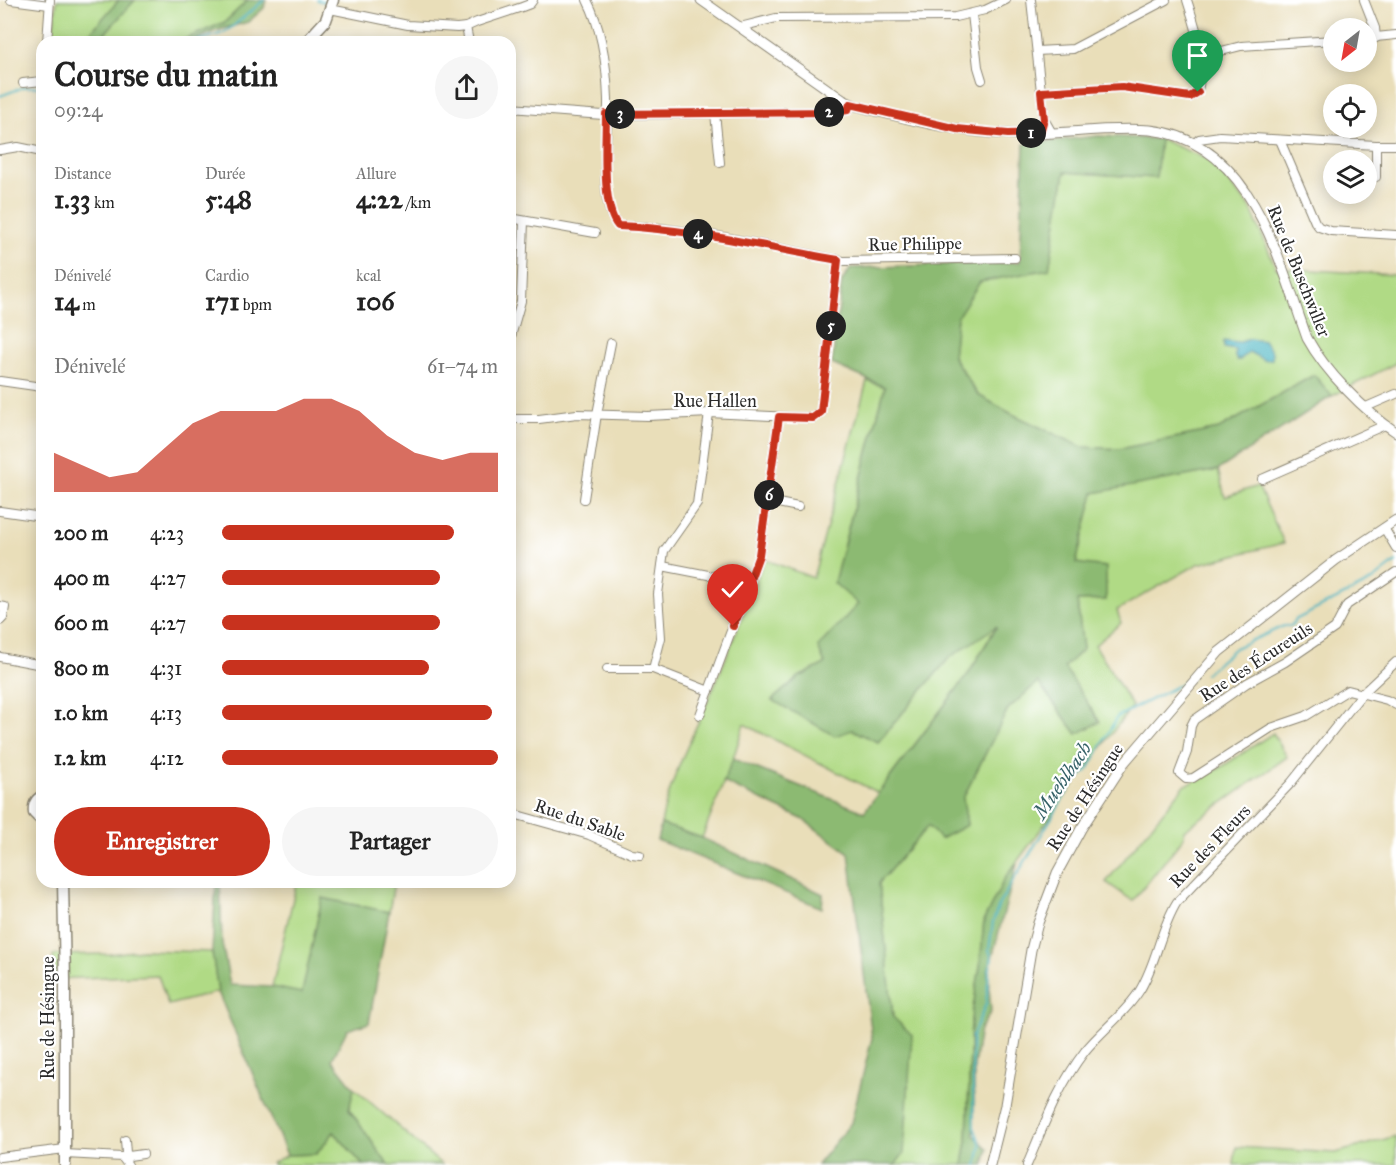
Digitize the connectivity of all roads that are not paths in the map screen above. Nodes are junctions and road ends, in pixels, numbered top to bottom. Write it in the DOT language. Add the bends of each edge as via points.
graph roads {
  1 [pos="11,0"];
  2 [pos="532,0"];
  3 [pos="587,0"];
  4 [pos="701,0"];
  5 [pos="1006,0"];
  6 [pos="1031,0"];
  7 [pos="1166,0"];
  8 [pos="1188,0"];
  9 [pos="1364,0"];
  10 [pos="50,2"];
  11 [pos="331,4"];
  12 [pos="972,14"];
  13 [pos="1371,18"];
  14 [pos="466,27"];
  15 [pos="740,27"];
  16 [pos="1396,35"];
  17 [pos="47,36"];
  18 [pos="311,36"];
  19 [pos="468,36"];
  20 [pos="1377,38"];
  21 [pos="1323,41"];
  22 [pos="1037,51"];
  23 [pos="1202,56"];
  24 [pos="982,80"];
  25 [pos="36,82"];
  26 [pos="23,83"];
  27 [pos="1041,92"];
  28 [pos="850,104"];
  29 [pos="516,108"];
  30 [pos="715,113"];
  31 [pos="606,114"];
  32 [pos="1044,119"];
  33 [pos="1052,132"];
  34 [pos="1040,133"];
  35 [pos="1220,136"];
  36 [pos="1280,140"];
  37 [pos="1196,143"];
  38 [pos="1376,145"];
  39 [pos="1396,145"];
  40 [pos="1205,149"];
  41 [pos="0,150"];
  42 [pos="1376,150"];
  43 [pos="36,151"];
  44 [pos="720,163"];
  45 [pos="516,219"];
  46 [pos="524,221"];
  47 [pos="595,233"];
  48 [pos="1396,235"];
  49 [pos="1015,258"];
  50 [pos="838,260"];
  51 [pos="516,320"];
  52 [pos="611,343"];
  53 [pos="0,381"];
  54 [pos="36,386"];
  55 [pos="1396,394"];
  56 [pos="1366,407"];
  57 [pos="709,413"];
  58 [pos="597,414"];
  59 [pos="779,417"];
  60 [pos="516,419"];
  61 [pos="1381,422"];
  62 [pos="1396,431"];
  63 [pos="1262,478"];
  64 [pos="584,499"];
  65 [pos="768,501"];
  66 [pos="798,507"];
  67 [pos="0,511"];
  68 [pos="36,516"];
  69 [pos="1396,520"];
  70 [pos="1384,528"];
  71 [pos="1396,548"];
  72 [pos="662,566"];
  73 [pos="1396,572"];
  74 [pos="749,583"];
  75 [pos="0,606"];
  76 [pos="0,621"];
  77 [pos="0,657"];
  78 [pos="1396,662"];
  79 [pos="36,664"];
  80 [pos="607,669"];
  81 [pos="653,669"];
  82 [pos="709,691"];
  83 [pos="1362,694"];
  84 [pos="1396,705"];
  85 [pos="700,715"];
  86 [pos="36,800"];
  87 [pos="516,815"];
  88 [pos="36,817"];
  89 [pos="640,855"];
  90 [pos="63,888"];
  91 [pos="125,1140"];
  92 [pos="143,1154"];
  93 [pos="65,1156"];
  94 [pos="0,1157"];
  95 [pos="127,1160"];
  96 [pos="990,1165"];
  97 [pos="1027,1165"];
  1 -- 10 [label="street"];
  2 -- 14 [label="street"];
  3 -- 31 [label="street, Rue Philippe" via="599,33 608,100"];
  4 -- 15 [label="street, Rue de Buschwiller"];
  5 -- 12 [label="street"];
  6 -- 22 [label="street"];
  7 -- 22 [label="street" via="1079,46"];
  8 -- 23 [label="street"];
  9 -- 13 [label="street"];
  10 -- 17 [label="street"];
  11 -- 14 [label="street" via="408,25"];
  11 -- 18 [label="main road" via="326,20"];
  12 -- 15 [label="street" via="776,18"];
  12 -- 24 [label="street"];
  14 -- 19 [label="street"];
  15 -- 28 [label="street, Rue de Buschwiller"];
  16 -- 20 [label="street"];
  21 -- 23 [label="street" via="1241,46"];
  22 -- 27 [label="street"];
  23 -- 27 [label="street" via="1199,88 1190,97 1122,87"];
  25 -- 26 [label="street"];
  27 -- 32 [label="street"];
  28 -- 30 [label="street" via="848,110 835,112"];
  28 -- 34 [label="street, Rue de Buschwiller" via="957,129"];
  29 -- 31 [label="street"];
  30 -- 31 [label="street"];
  30 -- 44 [label="street"];
  31 -- 50 [label="street, Rue Philippe" via="610,212 618,226 724,237"];
  32 -- 33 [label="street"];
  32 -- 34 [label="street"];
  33 -- 34 [label="street, Rue de Buschwiller"];
  33 -- 37 [label="street, Rue de Buschwiller" via="1150,130"];
  35 -- 36 [label="street"];
  35 -- 37 [label="street"];
  35 -- 40 [label="street"];
  36 -- 38 [label="street"];
  36 -- 48 [label="street" via="1319,227"];
  37 -- 40 [label="street, Rue de Buschwiller"];
  38 -- 39 [label="street"];
  38 -- 42 [label="street"];
  40 -- 56 [label="street, Rue de Buschwiller" via="1234,175 1258,211 1314,351"];
  41 -- 43 [label="street" via="18,147"];
  45 -- 46 [label="street"];
  46 -- 47 [label="street"];
  46 -- 51 [label="street" via="522,301"];
  49 -- 50 [label="street, Rue Philippe"];
  50 -- 59 [label="street, Rue Hallen" via="821,412 813,418"];
  52 -- 58 [label="street"];
  53 -- 54 [label="street"];
  55 -- 56 [label="street"];
  56 -- 61 [label="street, Rue de Buschwiller"];
  57 -- 58 [label="street, Rue Hallen"];
  57 -- 59 [label="street, Rue Hallen"];
  57 -- 72 [label="street" via="697,504 664,551"];
  58 -- 60 [label="street, Rue Hallen"];
  58 -- 64 [label="street"];
  59 -- 65 [label="street"];
  61 -- 62 [label="street, Rue de Buschwiller"];
  61 -- 63 [label="street"];
  65 -- 66 [label="street"];
  65 -- 74 [label="street" via="759,555"];
  67 -- 68 [label="street"];
  69 -- 70 [label="street, Rue de Hésingue"];
  70 -- 71 [label="street"];
  70 -- 96 [label="street, Rue de Hésingue" via="1233,639 1120,768 1076,838 1053,881 1034,938 1005,1105"];
  72 -- 74 [label="street"];
  72 -- 81 [label="street" via="658,594 662,638"];
  73 -- 83 [label="street, Rue des Écureuils" via="1347,605 1331,631 1194,720 1179,772 1186,779 1193,778 1271,728 1299,719 1348,690"];
  74 -- 82 [label="street"];
  75 -- 76 [label="street" via="5,607"];
  77 -- 79 [label="street"];
  78 -- 83 [label="street, Rue des Fleurs"];
  80 -- 81 [label="street"];
  81 -- 82 [label="street"];
  82 -- 85 [label="street"];
  83 -- 84 [label="street"];
  83 -- 97 [label="street, Rue des Fleurs" via="1291,783 1177,902 1139,991 1093,1042 1061,1086"];
  86 -- 88 [label="main road"];
  87 -- 89 [label="street, Rue du Sable" via="589,835"];
  90 -- 93 [label="main road, Rue de Hésingue"];
  91 -- 95 [label="street"];
  92 -- 95 [label="street"];
  93 -- 94 [label="street"];
  93 -- 95 [label="street"];
}
